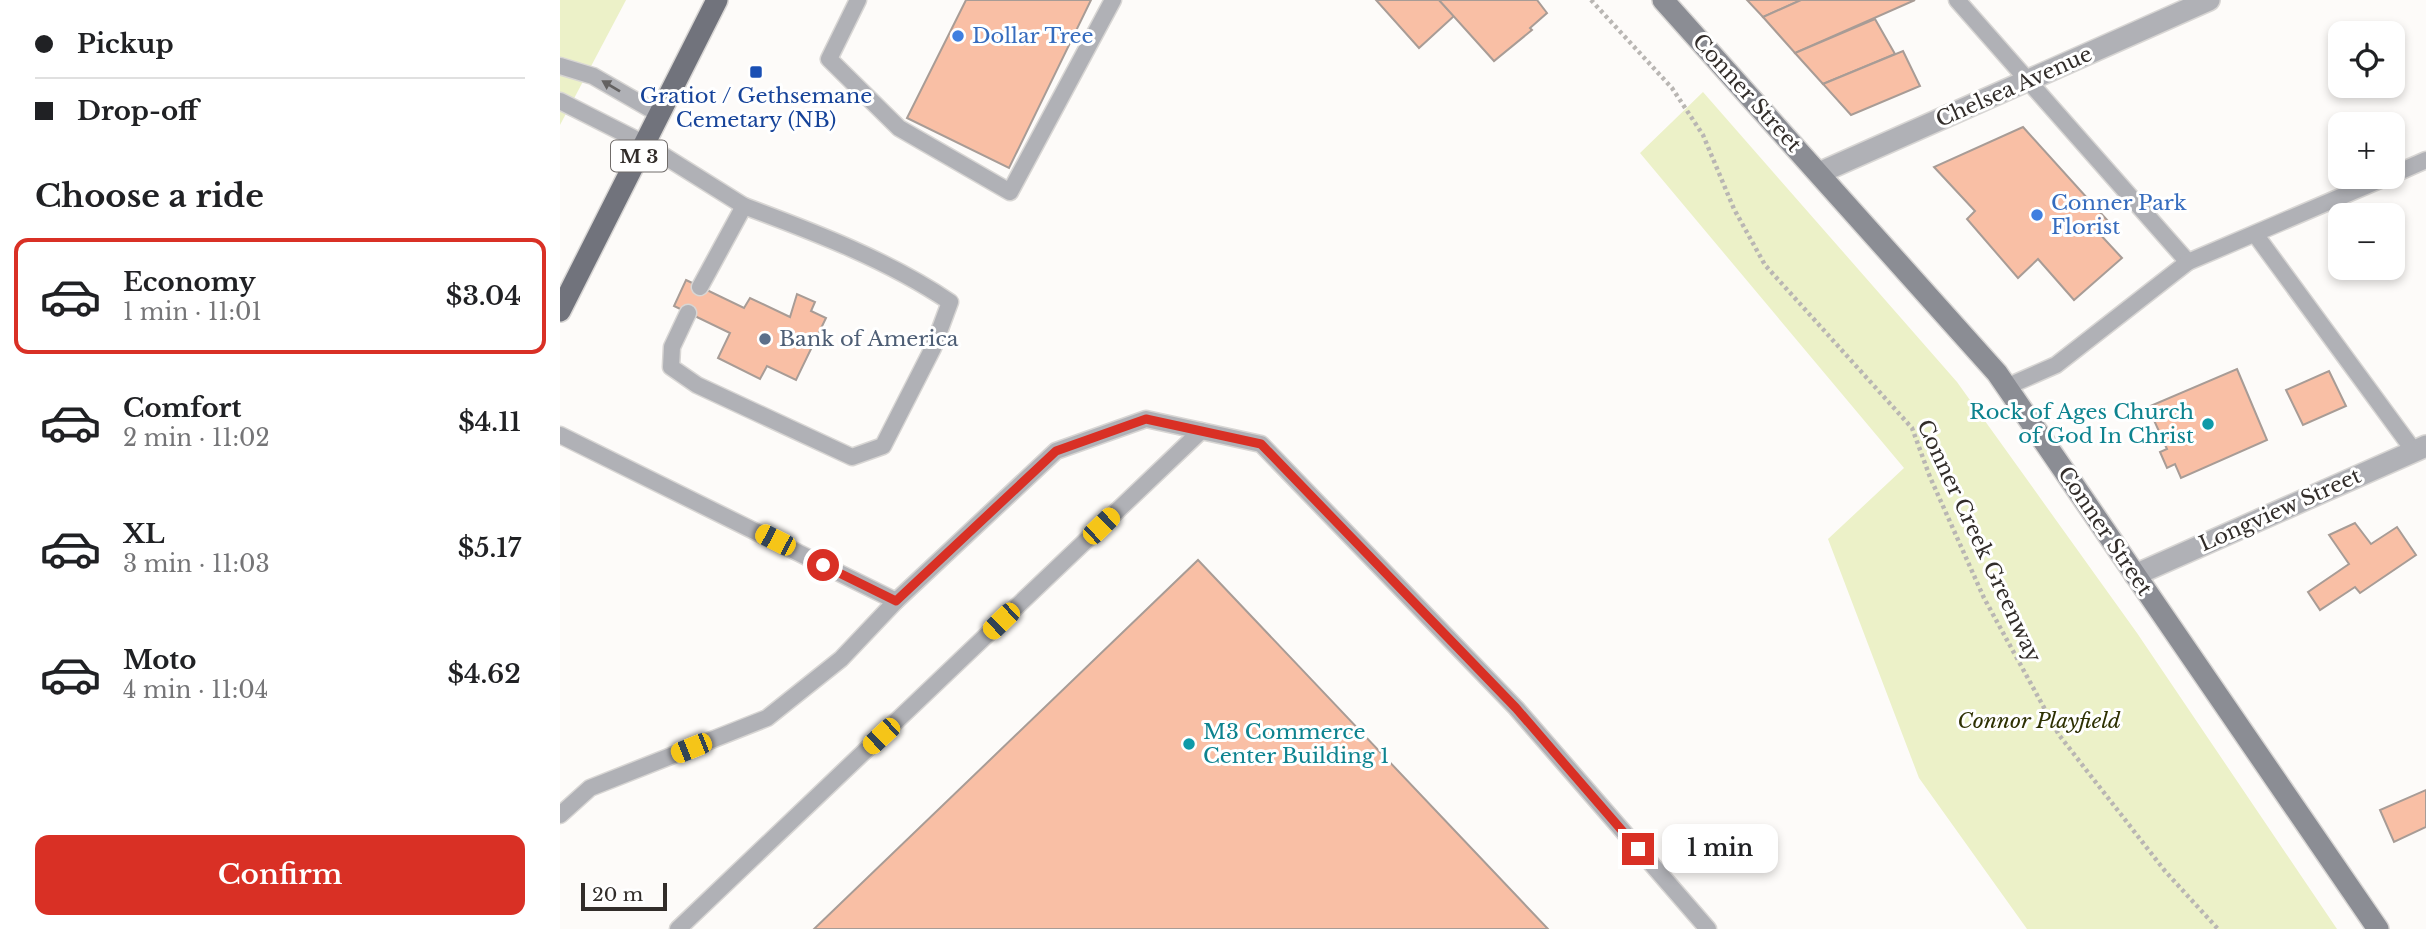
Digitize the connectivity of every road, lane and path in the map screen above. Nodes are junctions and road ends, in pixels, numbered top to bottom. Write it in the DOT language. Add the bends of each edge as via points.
graph roads {
  1 [pos="717,0"];
  2 [pos="858,0"];
  3 [pos="1113,0"];
  4 [pos="1591,0"];
  5 [pos="1663,0"];
  6 [pos="1957,0"];
  7 [pos="2209,0"];
  8 [pos="560,66"];
  9 [pos="2028,81"];
  10 [pos="560,101"];
  11 [pos="659,114"];
  12 [pos="645,144"];
  13 [pos="2426,160"];
  14 [pos="2405,169"];
  15 [pos="1819,173"];
  16 [pos="2359,189"];
  17 [pos="744,206"];
  18 [pos="2255,234"];
  19 [pos="2188,262"];
  20 [pos="700,287"];
  21 [pos="560,311"];
  22 [pos="688,313"];
  23 [pos="2006,387"];
  24 [pos="1201,431"];
  25 [pos="560,435"];
  26 [pos="2420,449"];
  27 [pos="2135,575"];
  28 [pos="896,601"];
  29 [pos="560,815"];
  30 [pos="678,929"];
  31 [pos="1708,929"];
  32 [pos="2218,929"];
  33 [pos="2378,929"];
  1 -- 11 [label="main road, M 3"];
  2 -- 3 [label="lane" via="829,59 899,128 1010,192"];
  4 -- 32 [label="path, Conner Creek Greenway" via="1672,88 1697,126 1765,265 1912,428 1984,598 2059,735 2165,872"];
  5 -- 15 [label="main road, Conner Street"];
  6 -- 9 [label="lane"];
  7 -- 9 [label="street, Chelsea Avenue"];
  11 -- 8 [label="lane, one-way" via="593,76"];
  9 -- 15 [label="street, Chelsea Avenue"];
  9 -- 19 [label="lane"];
  10 -- 12 [label="lane"];
  11 -- 12 [label="main road, M 3"];
  12 -- 17 [label="lane"];
  12 -- 21 [label="main road, M 3"];
  13 -- 14 [label="lane"];
  15 -- 23 [label="main road, Conner Street"];
  16 -- 18 [label="lane"];
  17 -- 20 [label="lane"];
  17 -- 22 [label="lane" via="799,226 921,283 950,302 933,348 883,446 852,457 697,386 671,367 672,347"];
  18 -- 19 [label="lane"];
  18 -- 26 [label="lane"];
  19 -- 23 [label="lane" via="2056,365"];
  23 -- 27 [label="main road, Conner Street"];
  24 -- 28 [label="lane" via="1146,419 1056,451"];
  24 -- 30 [label="lane"];
  24 -- 31 [label="lane" via="1261,444 1516,708"];
  25 -- 28 [label="lane"];
  26 -- 27 [label="street, Longview Street"];
  27 -- 33 [label="main road, Conner Street"];
  28 -- 29 [label="lane" via="841,659 767,718 590,788"];
}
